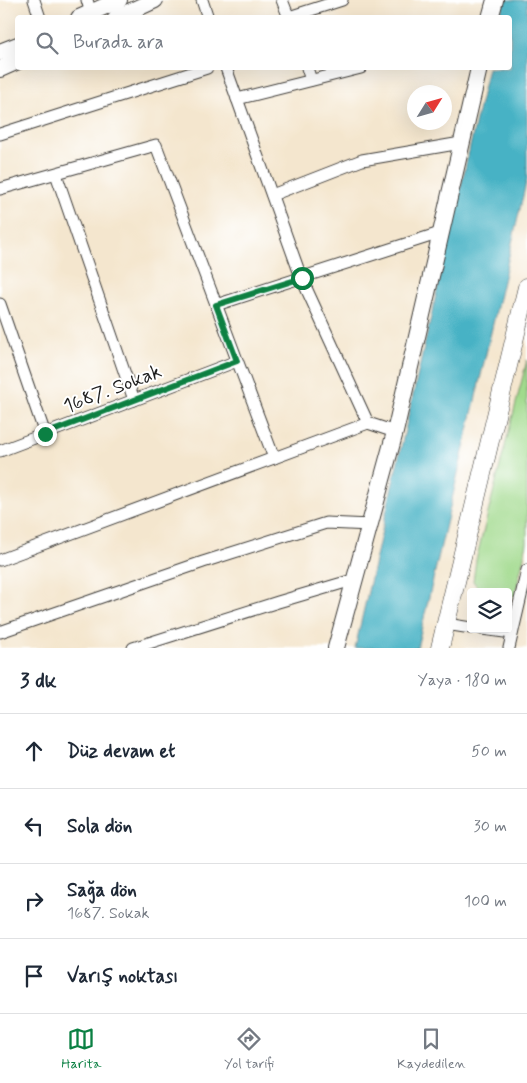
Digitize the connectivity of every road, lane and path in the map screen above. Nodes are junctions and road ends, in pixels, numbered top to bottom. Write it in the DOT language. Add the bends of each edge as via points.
graph roads {
  1 [pos="34,0"];
  2 [pos="119,0"];
  3 [pos="155,0"];
  4 [pos="202,0"];
  5 [pos="282,0"];
  6 [pos="342,0"];
  7 [pos="494,0"];
  8 [pos="86,10"];
  9 [pos="39,15"];
  10 [pos="122,15"];
  11 [pos="207,15"];
  12 [pos="288,15"];
  13 [pos="295,15"];
  14 [pos="491,15"];
  15 [pos="15,46"];
  16 [pos="0,52"];
  17 [pos="15,62"];
  18 [pos="0,69"];
  19 [pos="201,70"];
  20 [pos="227,70"];
  21 [pos="308,70"];
  22 [pos="352,70"];
  23 [pos="479,70"];
  24 [pos="311,80"];
  25 [pos="238,99"];
  26 [pos="0,134"];
  27 [pos="461,144"];
  28 [pos="56,174"];
  29 [pos="0,189"];
  30 [pos="272,195"];
  31 [pos="440,233"];
  32 [pos="302,278"];
  33 [pos="527,287"];
  34 [pos="0,304"];
  35 [pos="216,305"];
  36 [pos="237,361"];
  37 [pos="134,400"];
  38 [pos="368,423"];
  39 [pos="395,432"];
  40 [pos="45,434"];
  41 [pos="0,451"];
  42 [pos="274,458"];
  43 [pos="371,525"];
  44 [pos="0,560"];
  45 [pos="527,570"];
  46 [pos="356,579"];
  47 [pos="523,606"];
  48 [pos="446,624"];
  49 [pos="467,627"];
  50 [pos="0,632"];
  51 [pos="512,633"];
  52 [pos="133,648"];
  53 [pos="336,648"];
  54 [pos="440,648"];
  55 [pos="509,648"];
  1 -- 9 [label="street"];
  2 -- 8 [label="street"];
  3 -- 10 [label="street"];
  4 -- 11 [label="street"];
  5 -- 12 [label="street"];
  6 -- 13 [label="street"];
  7 -- 14 [label="street"];
  15 -- 16 [label="street"];
  17 -- 18 [label="street"];
  19 -- 26 [label="street"];
  20 -- 25 [label="street"];
  21 -- 24 [label="street"];
  22 -- 24 [label="street"];
  23 -- 27 [label="street"];
  24 -- 25 [label="street"];
  25 -- 30 [label="street"];
  27 -- 30 [label="street" via="362,160"];
  27 -- 31 [label="street"];
  28 -- 29 [label="street"];
  28 -- 35 [label="street" via="156,145"];
  28 -- 37 [label="street"];
  30 -- 32 [label="street"];
  31 -- 32 [label="street"];
  31 -- 39 [label="street"];
  32 -- 35 [label="street"];
  32 -- 38 [label="street"];
  33 -- 48 [label="main road"];
  34 -- 40 [label="street"];
  35 -- 36 [label="street"];
  36 -- 37 [label="street, 1687. Sokak"];
  36 -- 42 [label="street"];
  37 -- 40 [label="street, 1687. Sokak"];
  38 -- 39 [label="street"];
  38 -- 42 [label="street"];
  39 -- 43 [label="street"];
  40 -- 41 [label="street, 1687. Sokak"];
  42 -- 44 [label="street"];
  43 -- 46 [label="street"];
  43 -- 50 [label="street" via="326,523"];
  45 -- 47 [label="street"];
  46 -- 52 [label="street"];
  46 -- 53 [label="street"];
  47 -- 51 [label="street"];
  48 -- 49 [label="street"];
  48 -- 54 [label="main road"];
  51 -- 55 [label="street"];
}
